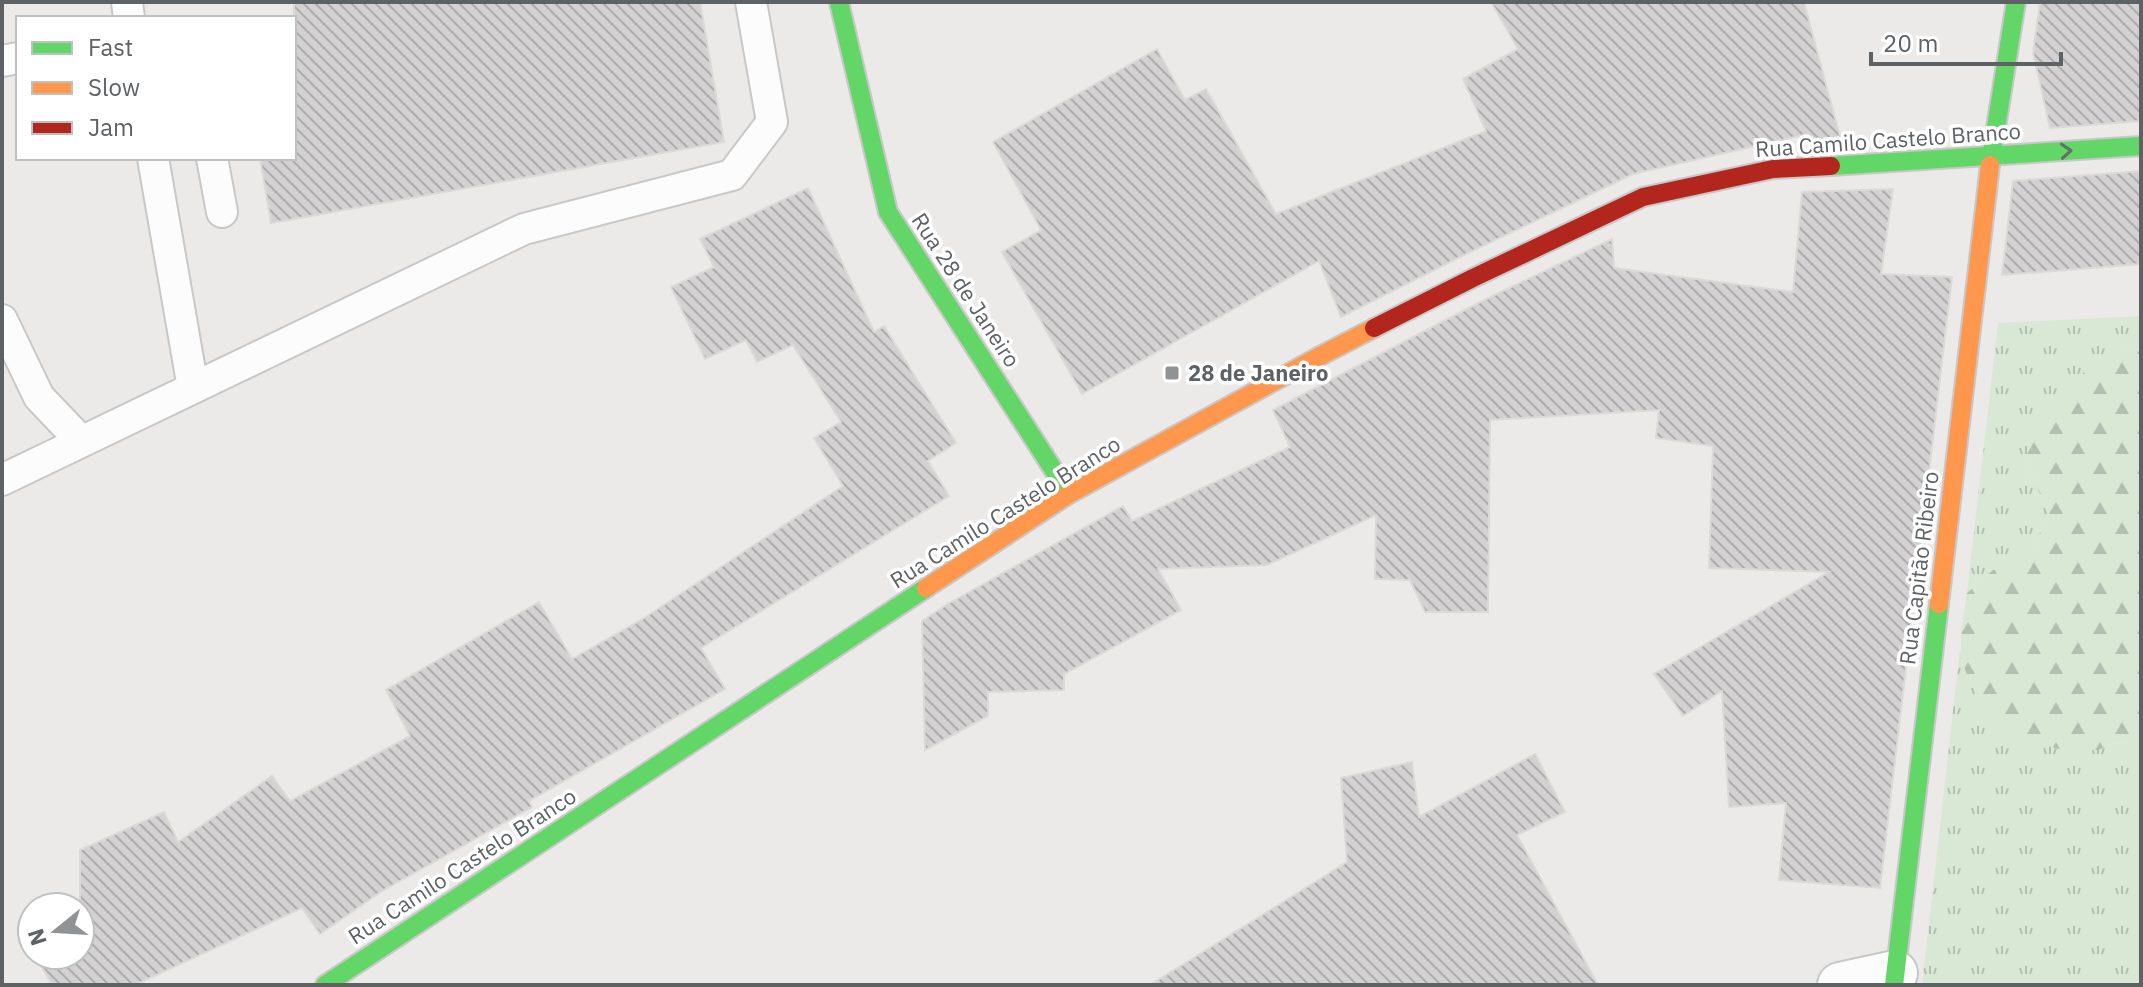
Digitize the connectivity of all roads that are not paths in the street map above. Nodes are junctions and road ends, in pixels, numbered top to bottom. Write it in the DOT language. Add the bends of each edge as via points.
graph roads {
  1 [pos="751,2"];
  2 [pos="839,2"];
  3 [pos="2016,2"];
  4 [pos="2141,146"];
  5 [pos="1991,157"];
  6 [pos="153,160"];
  7 [pos="212,160"];
  8 [pos="222,212"];
  9 [pos="2,320"];
  10 [pos="193,388"];
  11 [pos="81,441"];
  12 [pos="2,480"];
  13 [pos="1069,494"];
  14 [pos="1895,979"];
  15 [pos="325,985"];
  16 [pos="1840,985"];
  1 -- 10 [label="lane" via="772,122 732,175 524,229"];
  2 -- 13 [label="street, Rua 28 de Janeiro" via="888,212"];
  3 -- 5 [label="street, Rua Capitão Ribeiro"];
  5 -- 4 [label="street, Rua Camilo Castelo Branco, one-way"];
  5 -- 13 [label="street, Rua Camilo Castelo Branco" via="1773,169 1643,197 1322,355"];
  5 -- 14 [label="street, Rua Capitão Ribeiro"];
  6 -- 10 [label="lane"];
  7 -- 8 [label="lane"];
  9 -- 11 [label="lane" via="39,397"];
  10 -- 11 [label="lane"];
  11 -- 12 [label="lane"];
  13 -- 15 [label="street, Rua Camilo Castelo Branco"];
  14 -- 16 [label="street"];
}
